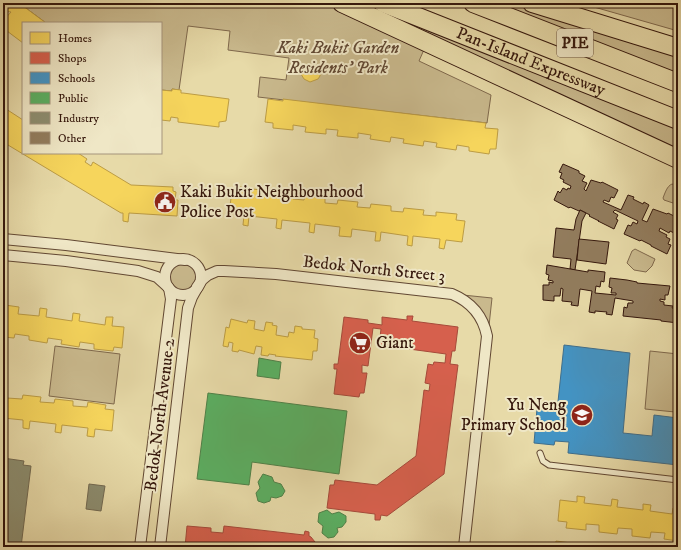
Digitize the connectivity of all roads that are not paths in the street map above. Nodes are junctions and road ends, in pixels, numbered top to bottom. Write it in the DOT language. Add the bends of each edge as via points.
graph roads {
  1 [pos="342,3"];
  2 [pos="383,3"];
  3 [pos="473,3"];
  4 [pos="532,3"];
  5 [pos="678,48"];
  6 [pos="678,83"];
  7 [pos="678,120"];
  8 [pos="678,159"];
  9 [pos="3,239"];
  10 [pos="3,255"];
  11 [pos="185,260"];
  12 [pos="168,288"];
  13 [pos="197,288"];
  14 [pos="540,453"];
  15 [pos="678,480"];
  16 [pos="140,547"];
  17 [pos="160,547"];
  18 [pos="464,547"];
  1 -- 8 [label="highway"];
  2 -- 7 [label="highway, Pan-Island Expressway / PIE"];
  3 -- 6 [label="highway, Pan-Island Expressway / PIE"];
  4 -- 5 [label="highway"];
  9 -- 11 [label="street" via="66,244"];
  10 -- 12 [label="street" via="66,260 138,271 158,276"];
  11 -- 12 [label="street" via="174,262 167,269 165,278"];
  11 -- 13 [label="street" via="193,263 199,270"];
  12 -- 13 [label="street" via="182,295 190,294"];
  12 -- 16 [label="street, Bedok North Avenue 2" via="171,297"];
  13 -- 17 [label="street, Bedok North Avenue 2" via="188,308"];
  13 -- 18 [label="street, Bedok North Street 3" via="206,277 217,271 271,273 452,294 474,309 488,336"];
  14 -- 15 [label="lane" via="543,462 549,465"];
}
